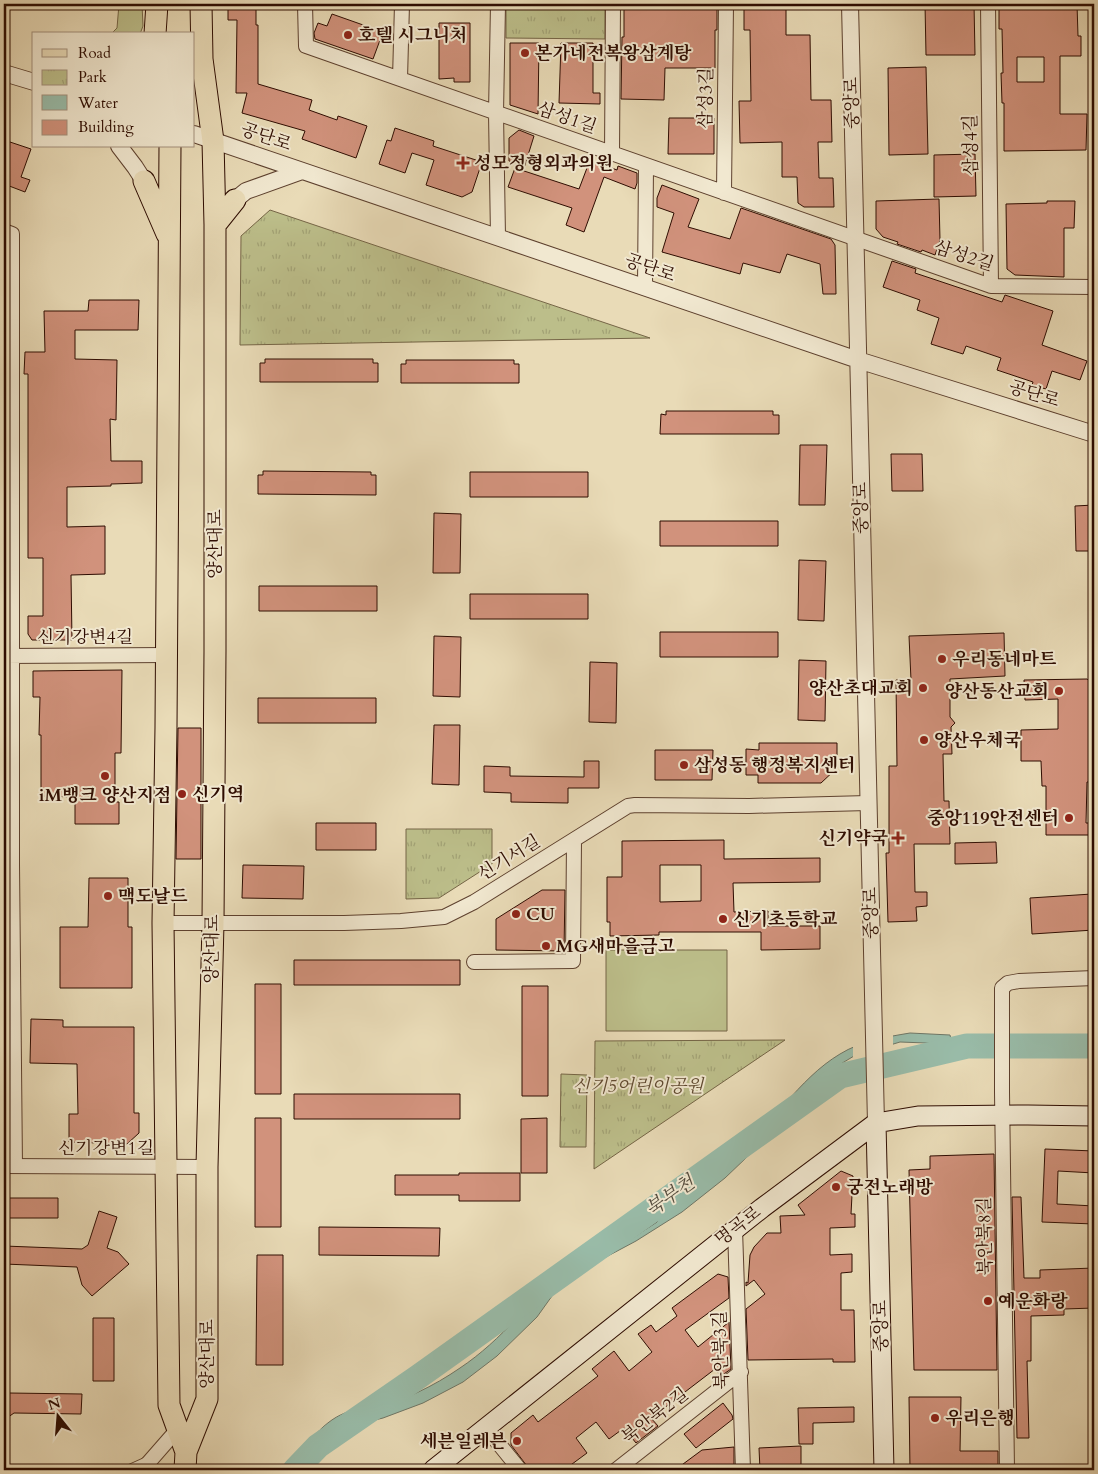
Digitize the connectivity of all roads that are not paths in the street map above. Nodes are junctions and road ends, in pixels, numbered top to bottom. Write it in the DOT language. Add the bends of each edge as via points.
graph roads {
  1 [pos="157,4"];
  2 [pos="169,4"];
  3 [pos="201,4"];
  4 [pos="305,4"];
  5 [pos="402,4"];
  6 [pos="498,4"];
  7 [pos="613,4"];
  8 [pos="726,4"];
  9 [pos="850,4"];
  10 [pos="988,4"];
  11 [pos="155,32"];
  12 [pos="169,32"];
  13 [pos="4,73"];
  14 [pos="400,80"];
  15 [pos="32,81"];
  16 [pos="496,113"];
  17 [pos="204,138"];
  18 [pos="121,148"];
  19 [pos="170,148"];
  20 [pos="612,154"];
  21 [pos="646,166"];
  22 [pos="302,171"];
  23 [pos="144,181"];
  24 [pos="724,193"];
  25 [pos="235,200"];
  26 [pos="215,225"];
  27 [pos="4,231"];
  28 [pos="498,237"];
  29 [pos="169,238"];
  30 [pos="855,239"];
  31 [pos="991,286"];
  32 [pos="1094,287"];
  33 [pos="645,288"];
  34 [pos="858,360"];
  35 [pos="1094,434"];
  36 [pos="8,656"];
  37 [pos="166,656"];
  38 [pos="868,803"];
  39 [pos="574,840"];
  40 [pos="163,923"];
  41 [pos="213,923"];
  42 [pos="474,962"];
  43 [pos="1094,978"];
  44 [pos="1002,1115"];
  45 [pos="1094,1116"];
  46 [pos="876,1123"];
  47 [pos="9,1166"];
  48 [pos="167,1167"];
  49 [pos="207,1167"];
  50 [pos="735,1229"];
  51 [pos="741,1372"];
  52 [pos="486,1428"];
  53 [pos="177,1430"];
  54 [pos="155,1456"];
  55 [pos="186,1461"];
  56 [pos="126,1470"];
  57 [pos="142,1470"];
  58 [pos="433,1470"];
  59 [pos="520,1470"];
  60 [pos="616,1470"];
  61 [pos="743,1470"];
  62 [pos="884,1470"];
  63 [pos="1007,1470"];
  1 -- 11 [label="main road"];
  2 -- 12 [label="main road"];
  3 -- 17 [label="main road, 양산대로"];
  4 -- 14 [label="street, 삼성1길" via="306,46"];
  5 -- 14 [label="street"];
  6 -- 16 [label="street"];
  7 -- 20 [label="street"];
  8 -- 24 [label="street, 삼성3길"];
  9 -- 30 [label="street, 중앙로"];
  10 -- 31 [label="street, 삼성4길"];
  13 -- 15 [label="street"];
  14 -- 16 [label="street, 삼성1길"];
  16 -- 20 [label="street, 삼성1길"];
  16 -- 28 [label="street"];
  17 -- 22 [label="street, 공단로"];
  17 -- 26 [label="main road, 양산대로"];
  18 -- 23 [label="street"];
  19 -- 29 [label="main road, 양산대로"];
  20 -- 21 [label="street, 삼성1길"];
  21 -- 24 [label="street, 삼성1길"];
  21 -- 33 [label="street"];
  22 -- 25 [label="street" via="246,191"];
  22 -- 28 [label="street, 공단로"];
  23 -- 29 [label="main road"];
  24 -- 30 [label="street, 삼성1길"];
  25 -- 26 [label="main road"];
  26 -- 41 [label="main road, 양산대로"];
  27 -- 36 [label="street" via="12,234"];
  28 -- 33 [label="street, 공단로"];
  29 -- 37 [label="main road, 양산대로"];
  30 -- 31 [label="street, 삼성2길"];
  30 -- 34 [label="street, 중앙로"];
  31 -- 32 [label="street, 삼성2길"];
  33 -- 34 [label="street, 공단로"];
  34 -- 35 [label="street, 공단로"];
  34 -- 38 [label="street, 중앙로"];
  36 -- 37 [label="street, 신기강변4길"];
  36 -- 47 [label="street"];
  37 -- 40 [label="main road, 양산대로"];
  38 -- 39 [label="street, 신기서길" via="635,805 628,806"];
  38 -- 46 [label="street, 중앙로"];
  39 -- 41 [label="street, 신기서길" via="444,917 344,923"];
  39 -- 42 [label="street" via="573,961"];
  40 -- 41 [label="street, 신기서길"];
  40 -- 48 [label="main road, 양산대로"];
  41 -- 49 [label="main road, 양산대로"];
  43 -- 44 [label="street, 북안북8길" via="1019,981 1002,988"];
  44 -- 45 [label="main road, 명곡로"];
  44 -- 46 [label="main road, 명곡로" via="918,1116"];
  44 -- 63 [label="street, 북안북8길"];
  46 -- 50 [label="main road, 명곡로"];
  46 -- 62 [label="main road, 중앙로"];
  47 -- 48 [label="street, 신기강변1길"];
  48 -- 49 [label="street, 신기강변1길"];
  48 -- 53 [label="main road, 양산대로" via="169,1405"];
  49 -- 55 [label="main road, 양산대로" via="207,1399"];
  50 -- 51 [label="street, 북안북3길"];
  50 -- 52 [label="main road, 명곡로"];
  51 -- 60 [label="street, 북안북2길"];
  51 -- 61 [label="street, 북안북3길"];
  52 -- 58 [label="main road, 명곡로"];
  52 -- 59 [label="street"];
  53 -- 54 [label="street"];
  53 -- 55 [label="main road, 양산대로"];
  54 -- 56 [label="lane"];
  54 -- 57 [label="street"];
}
